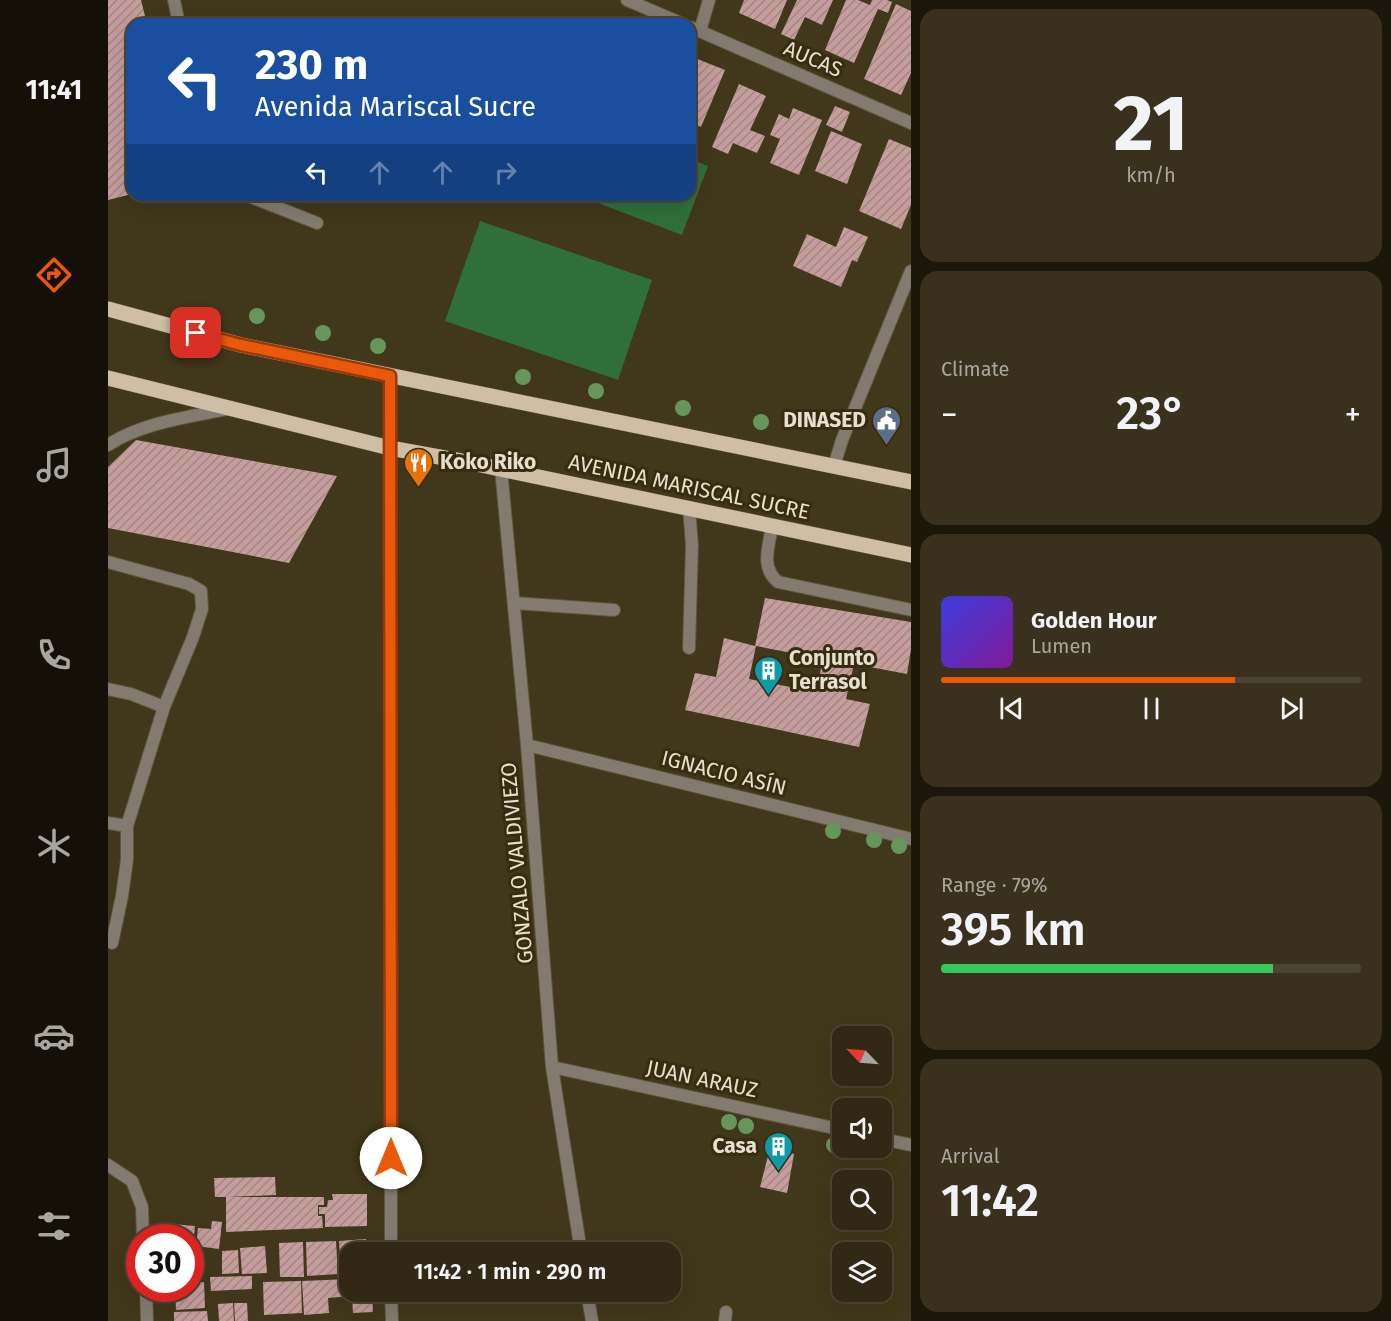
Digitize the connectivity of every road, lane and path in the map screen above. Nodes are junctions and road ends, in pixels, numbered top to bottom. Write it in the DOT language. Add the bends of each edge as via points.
graph roads {
  1 [pos="174,0"];
  2 [pos="627,0"];
  3 [pos="709,0"];
  4 [pos="178,18"];
  5 [pos="669,18"];
  6 [pos="696,27"];
  7 [pos="696,29"];
  8 [pos="911,123"];
  9 [pos="261,201"];
  10 [pos="317,223"];
  11 [pos="911,271"];
  12 [pos="108,309"];
  13 [pos="390,376"];
  14 [pos="108,378"];
  15 [pos="230,408"];
  16 [pos="108,445"];
  17 [pos="390,448"];
  18 [pos="834,466"];
  19 [pos="501,469"];
  20 [pos="911,482"];
  21 [pos="689,508"];
  22 [pos="772,526"];
  23 [pos="911,555"];
  24 [pos="108,562"];
  25 [pos="514,603"];
  26 [pos="614,610"];
  27 [pos="911,610"];
  28 [pos="689,648"];
  29 [pos="108,689"];
  30 [pos="164,707"];
  31 [pos="527,745"];
  32 [pos="108,823"];
  33 [pos="127,826"];
  34 [pos="911,839"];
  35 [pos="112,943"];
  36 [pos="552,1067"];
  37 [pos="832,1128"];
  38 [pos="892,1140"];
  39 [pos="911,1145"];
  40 [pos="108,1165"];
  41 [pos="143,1224"];
  42 [pos="391,1242"];
  43 [pos="579,1242"];
  44 [pos="146,1302"];
  45 [pos="391,1302"];
  46 [pos="588,1302"];
  47 [pos="147,1321"];
  48 [pos="392,1321"];
  49 [pos="591,1321"];
  1 -- 4 [label="street"];
  2 -- 5 [label="street"];
  3 -- 6 [label="street"];
  7 -- 8 [label="street, AUCAS"];
  9 -- 10 [label="street"];
  11 -- 18 [label="street"];
  12 -- 13 [label="main road" via="241,345"];
  13 -- 17 [label="street"];
  13 -- 18 [label="main road"];
  14 -- 15 [label="main road, AVENIDA MARISCAL SUCRE"];
  15 -- 16 [label="street" via="169,421"];
  15 -- 17 [label="main road, AVENIDA MARISCAL SUCRE"];
  17 -- 19 [label="main road, AVENIDA MARISCAL SUCRE"];
  17 -- 42 [label="street"];
  18 -- 20 [label="main road"];
  19 -- 21 [label="main road, AVENIDA MARISCAL SUCRE"];
  19 -- 25 [label="street, GONZALO VALDIVIEZO"];
  21 -- 22 [label="main road, AVENIDA MARISCAL SUCRE"];
  21 -- 28 [label="street"];
  22 -- 23 [label="main road, AVENIDA MARISCAL SUCRE"];
  22 -- 27 [label="street" via="766,564 768,574 778,582"];
  24 -- 30 [label="street" via="189,584 201,591 202,609"];
  25 -- 26 [label="street"];
  25 -- 31 [label="street, GONZALO VALDIVIEZO"];
  29 -- 30 [label="street"];
  30 -- 33 [label="street"];
  31 -- 34 [label="street, IGNACIO ASÍN"];
  31 -- 36 [label="street, GONZALO VALDIVIEZO"];
  32 -- 33 [label="street"];
  33 -- 35 [label="street" via="127,860"];
  36 -- 37 [label="street, JUAN ARAUZ"];
  36 -- 43 [label="street, GONZALO VALDIVIEZO"];
  38 -- 39 [label="street"];
  40 -- 41 [label="street" via="132,1181 142,1207"];
  44 -- 47 [label="street"];
  45 -- 48 [label="street"];
  46 -- 49 [label="street"];
}
